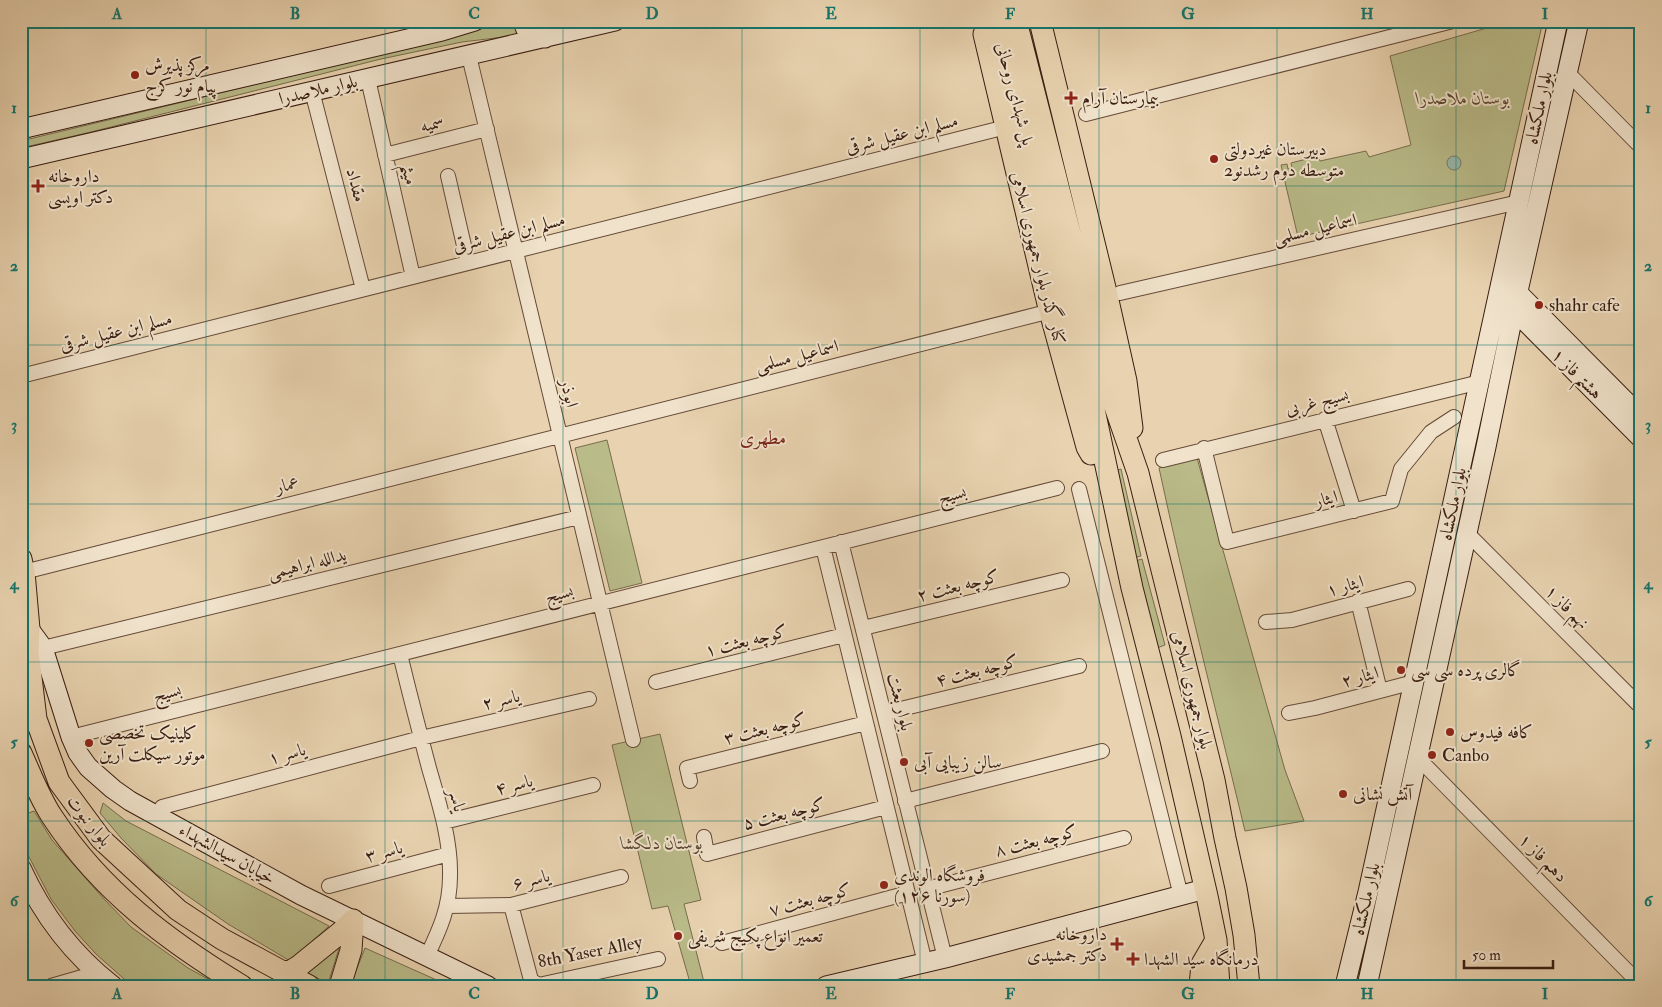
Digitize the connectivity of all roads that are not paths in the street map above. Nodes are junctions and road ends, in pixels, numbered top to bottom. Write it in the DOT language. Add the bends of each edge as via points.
graph roads {
  1 [pos="524,21"];
  2 [pos="615,21"];
  3 [pos="981,21"];
  4 [pos="995,21"];
  5 [pos="1016,21"];
  6 [pos="1040,21"];
  7 [pos="1453,21"];
  8 [pos="1558,21"];
  9 [pos="1579,21"];
  10 [pos="467,22"];
  11 [pos="545,38"];
  12 [pos="470,56"];
  13 [pos="1568,72"];
  14 [pos="368,79"];
  15 [pos="312,92"];
  16 [pos="1086,114"];
  17 [pos="1006,127"];
  18 [pos="21,128"];
  19 [pos="487,129"];
  20 [pos="1641,146"];
  21 [pos="385,155"];
  22 [pos="21,159"];
  23 [pos="448,176"];
  24 [pos="1519,202"];
  25 [pos="516,251"];
  26 [pos="468,263"];
  27 [pos="413,277"];
  28 [pos="1502,277"];
  29 [pos="363,289"];
  30 [pos="1518,291"];
  31 [pos="1120,293"];
  32 [pos="1498,296"];
  33 [pos="1514,310"];
  34 [pos="1043,313"];
  35 [pos="21,376"];
  36 [pos="1480,382"];
  37 [pos="1102,399"];
  38 [pos="1454,417"];
  39 [pos="1641,417"];
  40 [pos="1325,418"];
  41 [pos="560,436"];
  42 [pos="1641,438"];
  43 [pos="1204,448"];
  44 [pos="1163,460"];
  45 [pos="1138,473"];
  46 [pos="1057,488"];
  47 [pos="1079,489"];
  48 [pos="1110,490"];
  49 [pos="1354,511"];
  50 [pos="580,517"];
  51 [pos="1467,533"];
  52 [pos="841,542"];
  53 [pos="823,547"];
  54 [pos="23,565"];
  55 [pos="1062,580"];
  56 [pos="1408,588"];
  57 [pos="1358,601"];
  58 [pos="600,603"];
  59 [pos="1266,622"];
  60 [pos="863,628"];
  61 [pos="29,630"];
  62 [pos="844,636"];
  63 [pos="43,648"];
  64 [pos="400,654"];
  65 [pos="1079,666"];
  66 [pos="874,674"];
  67 [pos="855,679"];
  68 [pos="656,682"];
  69 [pos="1414,682"];
  70 [pos="1380,691"];
  71 [pos="589,698"];
  72 [pos="1641,707"];
  73 [pos="884,713"];
  74 [pos="1289,713"];
  75 [pos="866,723"];
  76 [pos="28,725"];
  77 [pos="71,737"];
  78 [pos="421,738"];
  79 [pos="633,740"];
  80 [pos="44,743"];
  81 [pos="21,745"];
  82 [pos="1102,752"];
  83 [pos="21,753"];
  84 [pos="895,758"];
  85 [pos="1418,758"];
  86 [pos="876,763"];
  87 [pos="690,781"];
  88 [pos="593,785"];
  89 [pos="906,801"];
  90 [pos="1219,806"];
  91 [pos="162,807"];
  92 [pos="886,807"];
  93 [pos="1188,814"];
  94 [pos="444,822"];
  95 [pos="1382,829"];
  96 [pos="1401,834"];
  97 [pos="704,837"];
  98 [pos="1124,838"];
  99 [pos="918,850"];
  100 [pos="449,854"];
  101 [pos="898,855"];
  102 [pos="21,868"];
  103 [pos="621,877"];
  104 [pos="329,886"];
  105 [pos="927,888"];
  106 [pos="1205,889"];
  107 [pos="1388,891"];
  108 [pos="1368,892"];
  109 [pos="908,894"];
  110 [pos="1181,896"];
  111 [pos="511,905"];
  112 [pos="447,906"];
  113 [pos="353,920"];
  114 [pos="938,931"];
  115 [pos="918,936"];
  116 [pos="1216,940"];
  117 [pos="722,943"];
  118 [pos="1245,945"];
  119 [pos="428,956"];
  120 [pos="945,958"];
  121 [pos="658,959"];
  122 [pos="925,963"];
  123 [pos="283,972"];
  124 [pos="96,973"];
  125 [pos="530,983"];
  126 [pos="1641,985"];
  127 [pos="51,986"];
  128 [pos="113,986"];
  129 [pos="242,986"];
  130 [pos="309,986"];
  131 [pos="340,986"];
  132 [pos="488,986"];
  133 [pos="826,986"];
  134 [pos="1200,986"];
  135 [pos="1219,986"];
  136 [pos="1243,986"];
  137 [pos="1249,986"];
  138 [pos="1345,986"];
  139 [pos="1367,986"];
  1 -- 11 [label="main road" via="527,32"];
  2 -- 11 [label="main road, بلوار ملاصدرا"];
  3 -- 17 [label="main road, کنار گذر بلوار جمهوری اسلامی"];
  4 -- 37 [label="main road, پل شهدای روحانی"];
  5 -- 37 [label="main road, پل شهدای روحانی"];
  6 -- 45 [label="main road" via="1124,372"];
  7 -- 16 [label="street"];
  8 -- 24 [label="main road, بلوار ملکشاه"];
  9 -- 13 [label="main road, بلوار ملکشاه"];
  10 -- 18 [label="main road, بلوار ملاصدرا" via="442,31"];
  11 -- 12 [label="main road, بلوار ملاصدرا"];
  12 -- 14 [label="main road, بلوار ملاصدرا"];
  12 -- 19 [label="street, ابوذر"];
  13 -- 20 [label="street"];
  13 -- 30 [label="main road, بلوار ملکشاه"];
  14 -- 15 [label="main road, بلوار ملاصدرا"];
  14 -- 21 [label="street, میثم"];
  15 -- 22 [label="main road, بلوار ملاصدرا"];
  15 -- 29 [label="street, مقداد"];
  17 -- 25 [label="street, مسلم ابن عقیل شرقی"];
  17 -- 48 [label="main road, کنار گذر بلوار جمهوری اسلامی" via="1049,308 1088,447"];
  19 -- 21 [label="street, سمیه"];
  19 -- 25 [label="street, ابوذر"];
  21 -- 27 [label="street, میثم"];
  23 -- 26 [label="street"];
  24 -- 28 [label="main road, بلوار ملکشاه"];
  24 -- 31 [label="street, اسماعیل مسلمی"];
  25 -- 26 [label="street, مسلم ابن عقیل شرقی"];
  25 -- 41 [label="street, ابوذر"];
  26 -- 27 [label="street, مسلم ابن عقیل شرقی"];
  27 -- 29 [label="street, مسلم ابن عقیل شرقی"];
  28 -- 30 [label="main road, هشتم فاز ۱"];
  28 -- 32 [label="main road, بلوار ملکشاه"];
  29 -- 35 [label="street, مسلم ابن عقیل شرقی"];
  30 -- 33 [label="main road, بلوار ملکشاه"];
  30 -- 39 [label="main road, هشتم فاز ۱"];
  32 -- 33 [label="main road, هشتم فاز ۱"];
  32 -- 36 [label="main road, بلوار ملکشاه"];
  33 -- 42 [label="main road, هشتم فاز ۱"];
  33 -- 51 [label="main road, بلوار ملکشاه"];
  34 -- 41 [label="street, اسماعیل مسلمی"];
  36 -- 40 [label="street, بسیج غربی"];
  36 -- 69 [label="main road, بلوار ملکشاه"];
  37 -- 45 [label="main road, بلوار جمهوری اسلامی"];
  37 -- 48 [label="main road, بلوار جمهوری اسلامی"];
  38 -- 49 [label="street, ایثار" via="1431,432 1401,469 1392,501"];
  40 -- 43 [label="street, بسیج غربی"];
  40 -- 49 [label="street"];
  41 -- 50 [label="street, ابوذر"];
  41 -- 54 [label="street, عمار"];
  43 -- 44 [label="street, بسیج غربی"];
  43 -- 49 [label="street, ایثار" via="1228,542"];
  45 -- 90 [label="main road, بلوار جمهوری اسلامی"];
  46 -- 52 [label="street, بسیج"];
  47 -- 110 [label="street"];
  48 -- 93 [label="main road, بلوار جمهوری اسلامی"];
  50 -- 58 [label="street, ابوذر"];
  50 -- 63 [label="street, یدالله ابراهیمی"];
  51 -- 72 [label="street, نهم فاز ۱"];
  51 -- 85 [label="main road, بلوار ملکشاه"];
  52 -- 53 [label="street, بسیج"];
  52 -- 60 [label="street, بلوار بعثت"];
  53 -- 58 [label="street, بسیج"];
  53 -- 62 [label="street"];
  54 -- 61 [label="main road, بلوار نبوت"];
  55 -- 60 [label="street, کوچه بعثت ۲"];
  56 -- 57 [label="street, ایثار ۱"];
  57 -- 59 [label="street, ایثار ۱" via="1292,620"];
  57 -- 70 [label="street"];
  58 -- 64 [label="street, بسیج"];
  58 -- 79 [label="street, ابوذر"];
  60 -- 66 [label="street, بلوار بعثت"];
  61 -- 63 [label="main road"];
  61 -- 76 [label="main road, بلوار نبوت"];
  62 -- 67 [label="street"];
  62 -- 68 [label="street, کوچه بعثت ۱"];
  63 -- 77 [label="main road, خیابان سیدالشهداء"];
  64 -- 77 [label="street, بسیج"];
  64 -- 78 [label="street, یاسر"];
  65 -- 73 [label="street, کوچه بعثت ۴"];
  66 -- 67 [label="street"];
  66 -- 73 [label="street, بلوار بعثت"];
  67 -- 75 [label="street"];
  69 -- 70 [label="street, ایثار ۲"];
  69 -- 95 [label="main road, بلوار ملکشاه"];
  70 -- 74 [label="street, ایثار ۲"];
  71 -- 78 [label="street, یاسر ۲"];
  73 -- 84 [label="street, بلوار بعثت"];
  75 -- 86 [label="street"];
  75 -- 87 [label="street, کوچه بعثت ۳" via="687,768"];
  76 -- 80 [label="main road, بلوار نبوت"];
  77 -- 113 [label="main road, خیابان سیدالشهداء" via="88,767 130,801"];
  78 -- 91 [label="street, یاسر ۱"];
  78 -- 94 [label="street, یاسر"];
  80 -- 81 [label="main road" via="39,737 30,736"];
  80 -- 123 [label="main road, بلوار نبوت" via="59,782 101,839 178,910 222,939"];
  82 -- 89 [label="street"];
  83 -- 129 [label="main road, بلوار نبوت" via="51,816 97,874 161,932"];
  84 -- 86 [label="street"];
  84 -- 89 [label="street, بلوار بعثت"];
  85 -- 96 [label="main road, بلوار ملکشاه"];
  85 -- 126 [label="street, دهم فاز ۱"];
  86 -- 92 [label="street"];
  88 -- 94 [label="street, یاسر ۴"];
  89 -- 99 [label="street, بلوار بعثت"];
  90 -- 93 [label="main road" via="1207,819"];
  90 -- 118 [label="main road, بلوار جمهوری اسلامی"];
  92 -- 97 [label="street, کوچه بعثت ۵" via="707,854"];
  92 -- 101 [label="street"];
  93 -- 106 [label="main road, بلوار جمهوری اسلامی"];
  94 -- 100 [label="street, یاسر"];
  95 -- 96 [label="main road" via="1389,839"];
  95 -- 108 [label="main road, بلوار ملکشاه"];
  96 -- 107 [label="main road, بلوار ملکشاه"];
  98 -- 105 [label="street, کوچه بعثت ۸"];
  99 -- 101 [label="street"];
  99 -- 105 [label="street, بلوار بعثت"];
  100 -- 104 [label="street, یاسر ۳"];
  100 -- 112 [label="street, یاسر"];
  101 -- 109 [label="street"];
  102 -- 124 [label="main road" via="47,915"];
  103 -- 111 [label="street, یاسر ۶"];
  105 -- 114 [label="street, بلوار بعثت"];
  106 -- 110 [label="main road"];
  106 -- 116 [label="main road, بلوار جمهوری اسلامی"];
  107 -- 108 [label="main road" via="1380,884"];
  107 -- 139 [label="main road, بلوار ملکشاه"];
  108 -- 138 [label="main road, بلوار ملکشاه"];
  109 -- 115 [label="street"];
  109 -- 117 [label="street, کوچه بعثت ۷"];
  110 -- 120 [label="main road"];
  111 -- 112 [label="street, یاسر ۶"];
  111 -- 125 [label="street"];
  112 -- 119 [label="street, یاسر"];
  113 -- 119 [label="main road, خیابان سیدالشهداء"];
  113 -- 123 [label="main road" via="299,966"];
  113 -- 131 [label="main road" via="350,950"];
  114 -- 115 [label="street" via="931,938"];
  114 -- 120 [label="street, بلوار بعثت"];
  115 -- 122 [label="street"];
  116 -- 134 [label="main road" via="1202,964"];
  116 -- 135 [label="main road, بلوار جمهوری اسلامی"];
  118 -- 136 [label="main road"];
  118 -- 137 [label="main road, بلوار جمهوری اسلامی"];
  119 -- 132 [label="main road, خیابان سیدالشهداء"];
  120 -- 122 [label="main road"];
  121 -- 125 [label="street, 8th Yaser Alley" via="538,985"];
  122 -- 133 [label="main road"];
  123 -- 130 [label="main road, بلوار نبوت"];
  124 -- 127 [label="street"];
  124 -- 128 [label="main road"];
}
